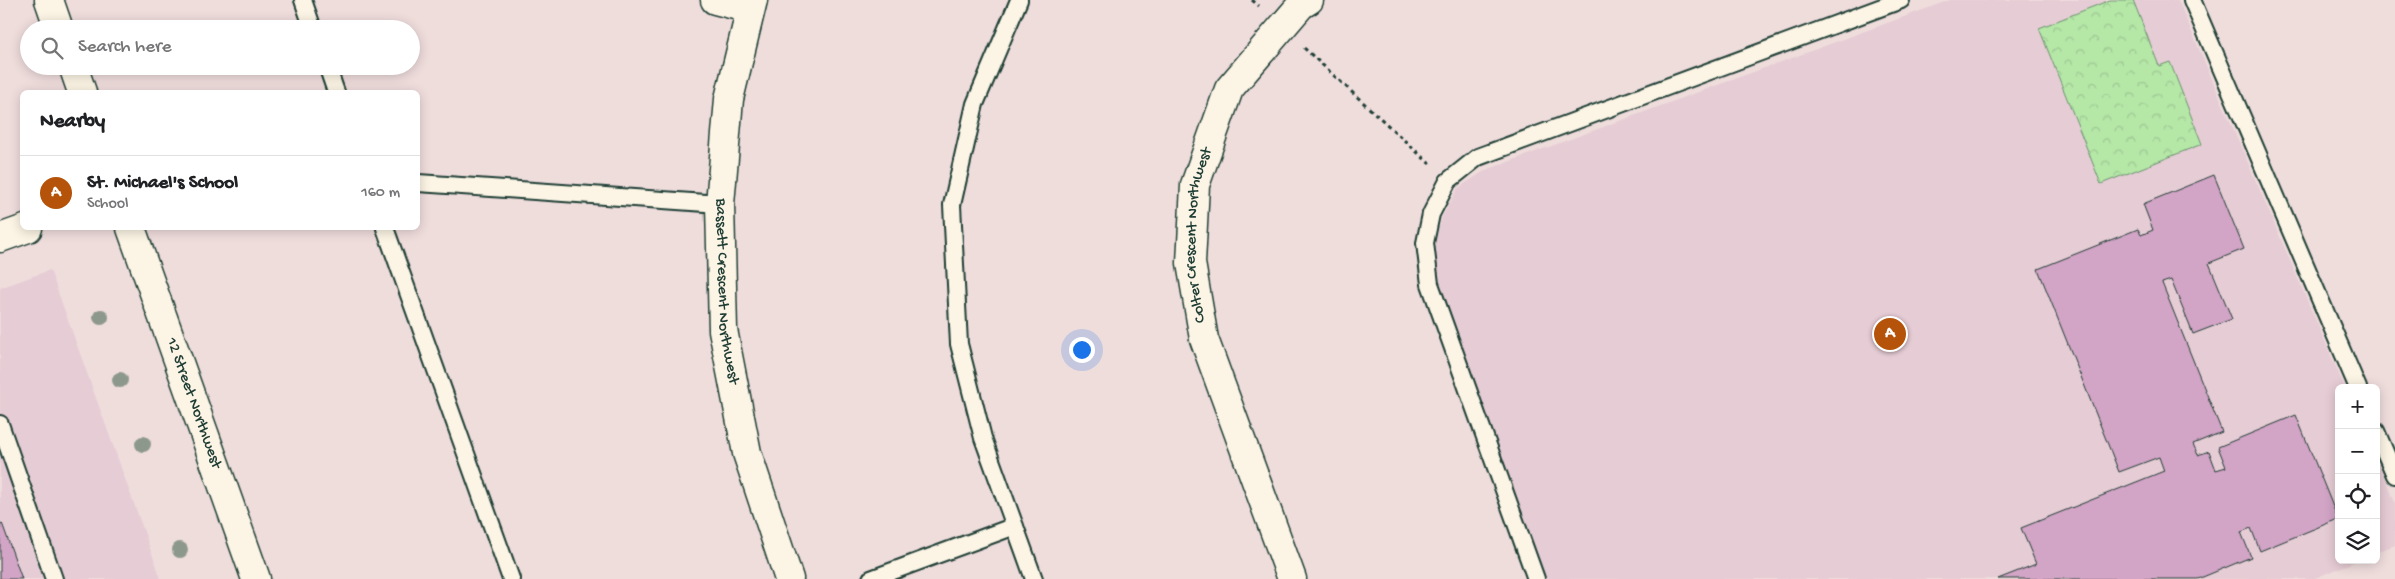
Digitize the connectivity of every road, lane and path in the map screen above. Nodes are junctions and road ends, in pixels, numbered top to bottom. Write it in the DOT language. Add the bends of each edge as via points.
graph roads {
  1 [pos="49,0"];
  2 [pos="302,0"];
  3 [pos="715,0"];
  4 [pos="1019,0"];
  5 [pos="1252,0"];
  6 [pos="1309,0"];
  7 [pos="1901,0"];
  8 [pos="2192,0"];
  9 [pos="752,4"];
  10 [pos="57,20"];
  11 [pos="310,20"];
  12 [pos="1282,27"];
  13 [pos="76,75"];
  14 [pos="329,75"];
  15 [pos="81,90"];
  16 [pos="335,90"];
  17 [pos="1448,181"];
  18 [pos="420,183"];
  19 [pos="720,204"];
  20 [pos="22,230"];
  21 [pos="132,230"];
  22 [pos="386,230"];
  23 [pos="0,238"];
  24 [pos="2356,384"];
  25 [pos="0,424"];
  26 [pos="2380,440"];
  27 [pos="2395,475"];
  28 [pos="1015,526"];
  29 [pos="54,579"];
  30 [pos="256,579"];
  31 [pos="511,579"];
  32 [pos="788,579"];
  33 [pos="871,579"];
  34 [pos="1034,579"];
  35 [pos="1292,579"];
  36 [pos="1536,579"];
  1 -- 10 [label="street"];
  2 -- 11 [label="lane"];
  3 -- 9 [label="street"];
  4 -- 28 [label="lane" via="974,104 952,205 960,344 983,438"];
  5 -- 12 [label="path"];
  6 -- 12 [label="street, Colter Crescent Northwest"];
  7 -- 17 [label="lane" via="1478,157"];
  8 -- 24 [label="lane"];
  9 -- 19 [label="street, Bassett Crescent Northwest" via="729,99"];
  12 -- 17 [label="path"];
  12 -- 35 [label="street, Colter Crescent Northwest" via="1229,89 1195,185 1192,263 1204,339"];
  13 -- 15 [label="street"];
  14 -- 16 [label="lane"];
  17 -- 36 [label="lane" via="1431,214 1425,243 1430,284"];
  18 -- 19 [label="lane"];
  19 -- 32 [label="street, Bassett Crescent Northwest" via="723,330 747,453"];
  20 -- 23 [label="street"];
  21 -- 30 [label="street, 12 Street Northwest"];
  22 -- 31 [label="lane"];
  25 -- 29 [label="lane"];
  26 -- 27 [label="lane"];
  28 -- 33 [label="lane"];
  28 -- 34 [label="lane"];
}
